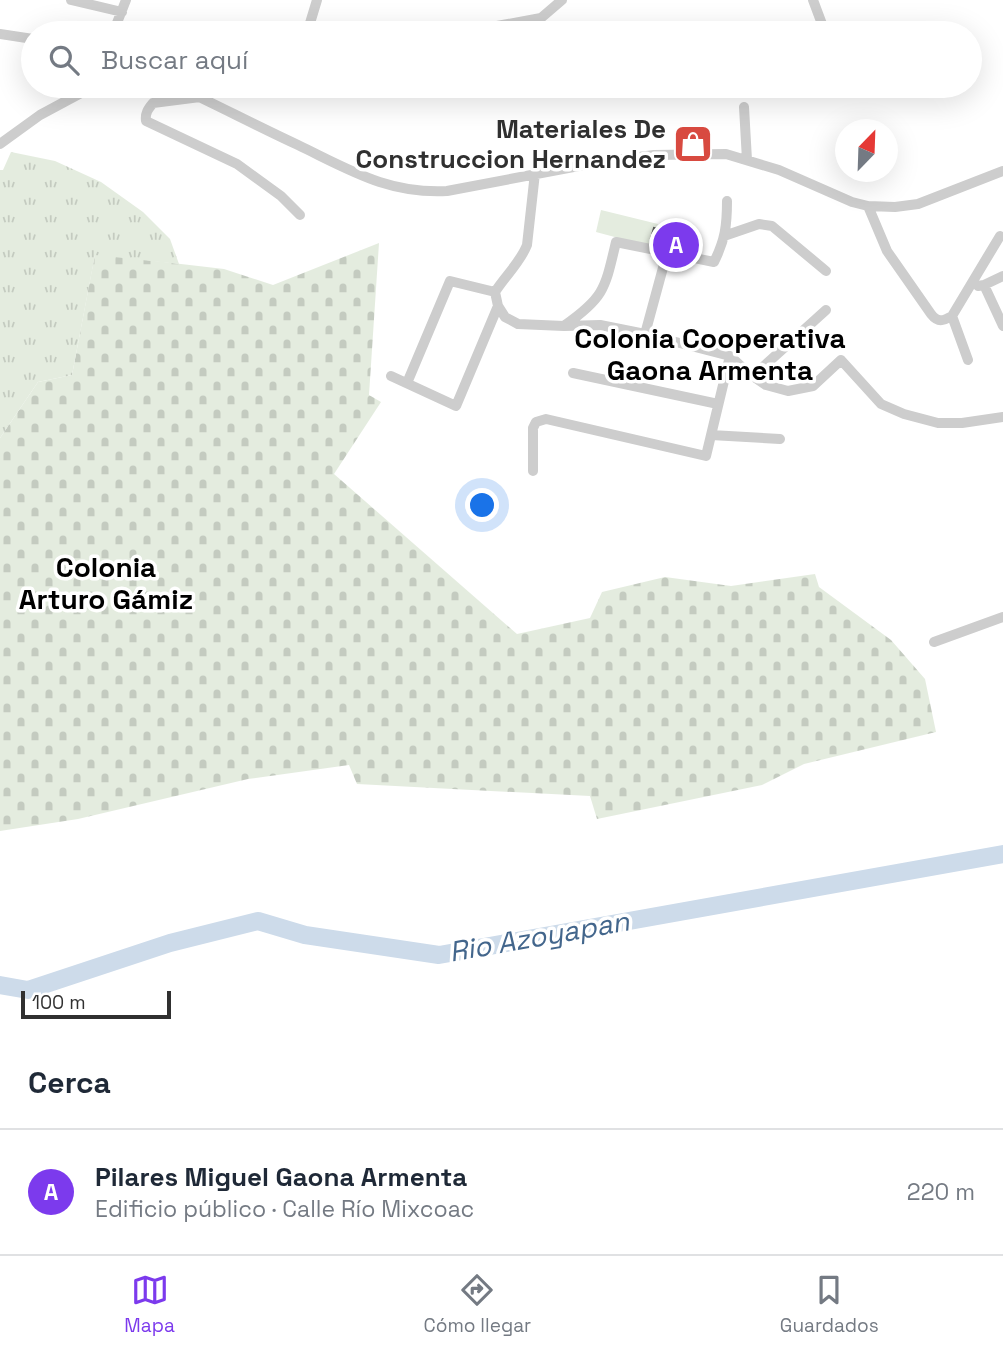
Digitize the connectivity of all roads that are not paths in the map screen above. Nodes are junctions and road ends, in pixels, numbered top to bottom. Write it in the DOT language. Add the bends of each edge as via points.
graph roads {
  1 [pos="71,0"];
  2 [pos="126,0"];
  3 [pos="317,0"];
  4 [pos="562,0"];
  5 [pos="813,0"];
  6 [pos="122,12"];
  7 [pos="118,21"];
  8 [pos="311,21"];
  9 [pos="524,21"];
  10 [pos="821,21"];
  11 [pos="0,34"];
  12 [pos="21,37"];
  13 [pos="72,98"];
  14 [pos="192,98"];
  15 [pos="202,98"];
  16 [pos="744,107"];
  17 [pos="0,144"];
  18 [pos="747,160"];
  19 [pos="1003,171"];
  20 [pos="535,173"];
  21 [pos="727,201"];
  22 [pos="868,206"];
  23 [pos="300,215"];
  24 [pos="724,236"];
  25 [pos="1000,236"];
  26 [pos="667,253"];
  27 [pos="826,271"];
  28 [pos="1003,276"];
  29 [pos="984,285"];
  30 [pos="971,286"];
  31 [pos="495,292"];
  32 [pos="498,306"];
  33 [pos="826,310"];
  34 [pos="947,319"];
  35 [pos="564,326"];
  36 [pos="1003,326"];
  37 [pos="645,334"];
  38 [pos="730,356"];
  39 [pos="968,360"];
  40 [pos="573,373"];
  41 [pos="391,376"];
  42 [pos="753,376"];
  43 [pos="407,383"];
  44 [pos="718,404"];
  45 [pos="1003,417"];
  46 [pos="711,435"];
  47 [pos="780,439"];
  48 [pos="533,471"];
  49 [pos="1003,617"];
  50 [pos="934,642"];
  1 -- 6 [label="street"];
  2 -- 6 [label="street"];
  3 -- 8 [label="street"];
  4 -- 9 [label="street" via="541,18"];
  5 -- 10 [label="street"];
  6 -- 7 [label="street"];
  11 -- 12 [label="street"];
  13 -- 17 [label="street"];
  14 -- 23 [label="street" via="153,103 146,121 237,164"];
  15 -- 20 [label="street" via="363,176 403,189 447,191"];
  16 -- 18 [label="street"];
  18 -- 20 [label="street" via="726,154 654,155"];
  18 -- 22 [label="street"];
  19 -- 22 [label="street" via="918,204"];
  20 -- 31 [label="street" via="524,254"];
  21 -- 24 [label="street"];
  22 -- 34 [label="street" via="887,251 935,319"];
  24 -- 26 [label="street" via="714,262"];
  24 -- 27 [label="street" via="759,224 772,226"];
  25 -- 30 [label="street"];
  26 -- 35 [label="street" via="616,242 602,292"];
  26 -- 37 [label="street"];
  28 -- 29 [label="street"];
  29 -- 30 [label="street"];
  29 -- 36 [label="street"];
  30 -- 34 [label="street"];
  31 -- 32 [label="street"];
  31 -- 43 [label="street" via="450,281"];
  32 -- 35 [label="street" via="518,324"];
  32 -- 43 [label="street" via="456,406"];
  33 -- 42 [label="street"];
  34 -- 39 [label="street"];
  35 -- 37 [label="street" via="600,325"];
  37 -- 38 [label="street"];
  38 -- 42 [label="street"];
  38 -- 44 [label="street"];
  40 -- 44 [label="street"];
  41 -- 43 [label="street"];
  42 -- 45 [label="street" via="788,391 813,386 841,360 881,404 904,414 938,423"];
  44 -- 46 [label="street"];
  46 -- 47 [label="street"];
  46 -- 48 [label="street" via="706,456 546,419 533,428"];
  49 -- 50 [label="street"];
}
